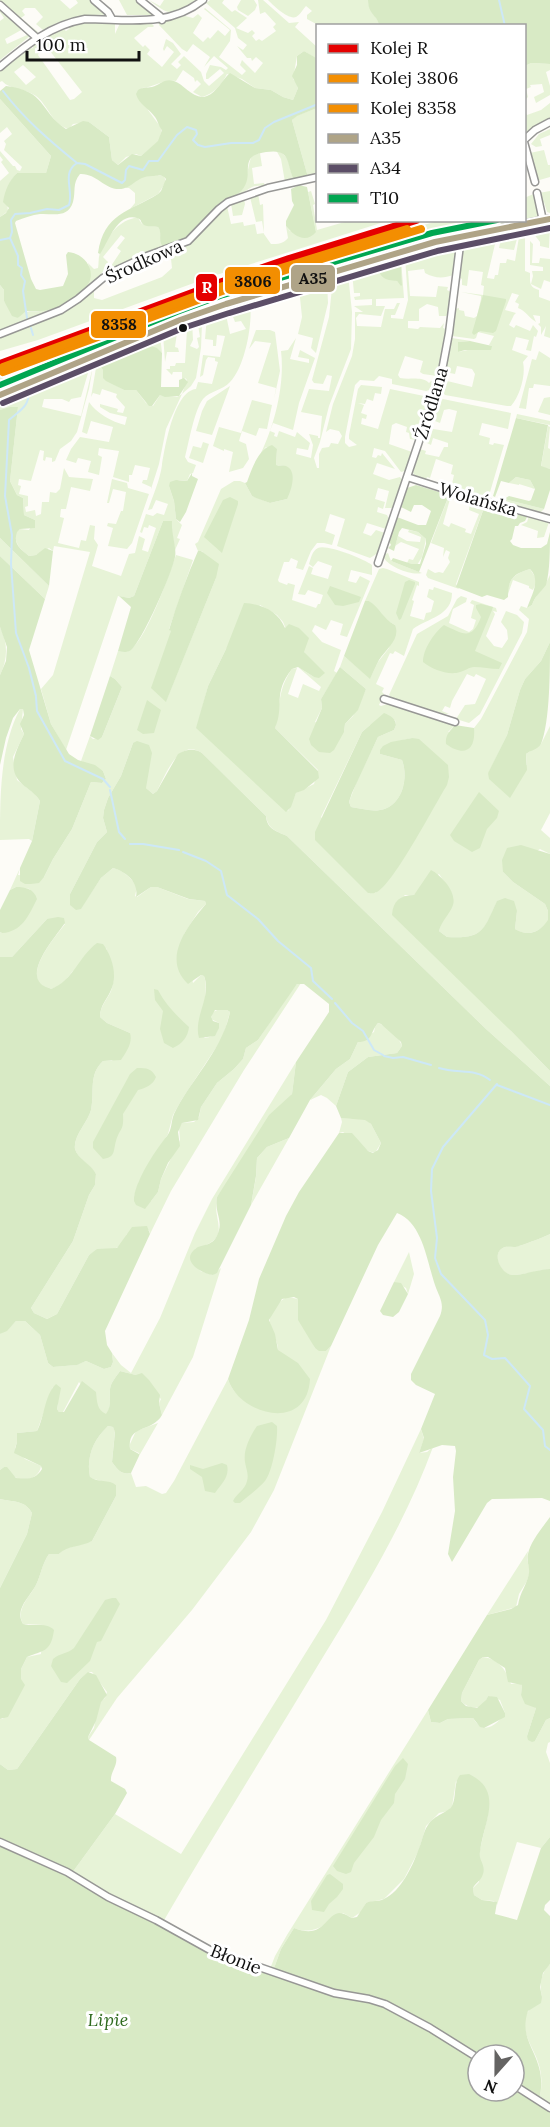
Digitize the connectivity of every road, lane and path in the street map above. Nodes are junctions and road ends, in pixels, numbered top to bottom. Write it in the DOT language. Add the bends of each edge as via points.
graph roads {
  1 [pos="94,0"];
  2 [pos="140,0"];
  3 [pos="203,0"];
  4 [pos="0,5"];
  5 [pos="112,19"];
  6 [pos="162,20"];
  7 [pos="37,38"];
  8 [pos="0,67"];
  9 [pos="550,122"];
  10 [pos="526,140"];
  11 [pos="526,145"];
  12 [pos="316,177"];
  13 [pos="535,182"];
  14 [pos="537,193"];
  15 [pos="546,220"];
  16 [pos="461,237"];
  17 [pos="0,334"];
  18 [pos="4,394"];
  19 [pos="407,477"];
  20 [pos="550,519"];
  21 [pos="378,563"];
  22 [pos="384,699"];
  23 [pos="454,722"];
  24 [pos="0,1842"];
  25 [pos="466,2050"];
  26 [pos="526,2093"];
  27 [pos="550,2108"];
  1 -- 5 [label="street"];
  2 -- 6 [label="street"];
  3 -- 6 [label="street" via="182,14"];
  4 -- 7 [label="street"];
  5 -- 6 [label="street"];
  5 -- 7 [label="street" via="72,21"];
  7 -- 8 [label="street"];
  9 -- 10 [label="street"];
  11 -- 13 [label="street"];
  12 -- 17 [label="street, Środkowa" via="228,202 188,241 119,269 61,309"];
  14 -- 15 [label="street"];
  15 -- 16 [label="street"];
  16 -- 18 [label="street" via="203,311"];
  16 -- 19 [label="street, Źródlana" via="441,376"];
  19 -- 20 [label="street, Wolańska"];
  19 -- 21 [label="street, Źródlana"];
  22 -- 23 [label="street"];
  24 -- 25 [label="street, Błonie" via="67,1872 210,1950 334,1993 385,2004"];
  26 -- 27 [label="street"];
}
